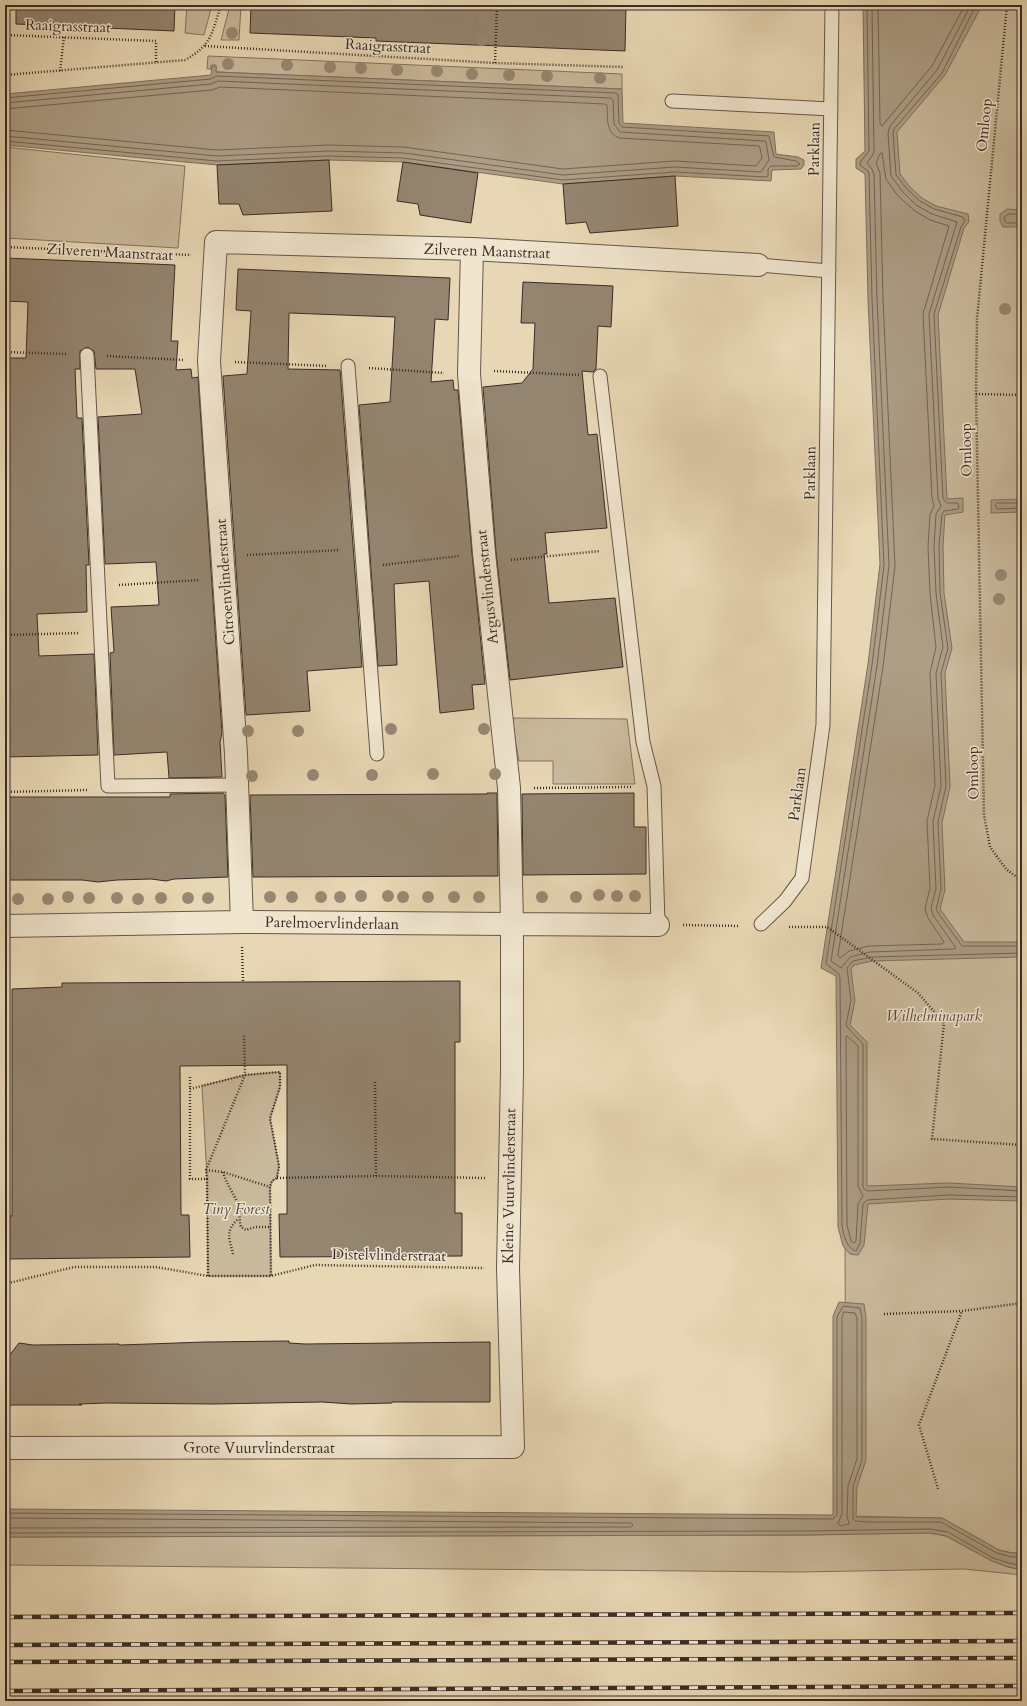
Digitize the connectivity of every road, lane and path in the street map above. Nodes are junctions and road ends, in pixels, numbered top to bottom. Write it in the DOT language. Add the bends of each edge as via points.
graph roads {
  1 [pos="221,5"];
  2 [pos="497,5"];
  3 [pos="832,5"];
  4 [pos="1007,5"];
  5 [pos="5,35"];
  6 [pos="64,37"];
  7 [pos="205,46"];
  8 [pos="156,62"];
  9 [pos="495,63"];
  10 [pos="624,67"];
  11 [pos="60,71"];
  12 [pos="5,75"];
  13 [pos="672,101"];
  14 [pos="831,109"];
  15 [pos="5,246"];
  16 [pos="216,250"];
  17 [pos="472,250"];
  18 [pos="758,266"];
  19 [pos="828,271"];
  20 [pos="5,352"];
  21 [pos="87,355"];
  22 [pos="209,361"];
  23 [pos="348,366"];
  24 [pos="469,372"];
  25 [pos="600,376"];
  26 [pos="976,394"];
  27 [pos="1022,395"];
  28 [pos="361,549"];
  29 [pos="621,549"];
  30 [pos="223,556"];
  31 [pos="484,558"];
  32 [pos="363,567"];
  33 [pos="224,578"];
  34 [pos="98,586"];
  35 [pos="100,632"];
  36 [pos="5,635"];
  37 [pos="377,754"];
  38 [pos="238,785"];
  39 [pos="108,786"];
  40 [pos="654,786"];
  41 [pos="509,788"];
  42 [pos="5,792"];
  43 [pos="1022,882"];
  44 [pos="242,922"];
  45 [pos="512,924"];
  46 [pos="761,924"];
  47 [pos="658,925"];
  48 [pos="5,926"];
  49 [pos="827,927"];
  50 [pos="243,982"];
  51 [pos="244,1034"];
  52 [pos="245,1075"];
  53 [pos="190,1077"];
  54 [pos="375,1082"];
  55 [pos="190,1089"];
  56 [pos="1022,1145"];
  57 [pos="206,1170"];
  58 [pos="223,1172"];
  59 [pos="376,1176"];
  60 [pos="206,1178"];
  61 [pos="278,1178"];
  62 [pos="510,1178"];
  63 [pos="270,1187"];
  64 [pos="239,1219"];
  65 [pos="270,1227"];
  66 [pos="233,1254"];
  67 [pos="508,1268"];
  68 [pos="208,1276"];
  69 [pos="271,1276"];
  70 [pos="5,1284"];
  71 [pos="1022,1303"];
  72 [pos="962,1311"];
  73 [pos="884,1314"];
  74 [pos="5,1448"];
  75 [pos="513,1448"];
  76 [pos="938,1488"];
  1 -- 7 [label="path" via="212,36"];
  2 -- 9 [label="path"];
  3 -- 14 [label="lane, Parklaan"];
  4 -- 26 [label="path, Omloop" via="977,319"];
  5 -- 6 [label="path, Raaigrasstraat"];
  6 -- 8 [label="path, Raaigrasstraat" via="156,41"];
  6 -- 11 [label="path"];
  7 -- 8 [label="path" via="185,60"];
  7 -- 9 [label="path, Raaigrasstraat"];
  8 -- 11 [label="path"];
  9 -- 10 [label="path, Raaigrasstraat"];
  11 -- 12 [label="path"];
  13 -- 14 [label="lane"];
  14 -- 19 [label="lane, Parklaan"];
  15 -- 16 [label="path, Zilveren Maanstraat"];
  16 -- 17 [label="street, Zilveren Maanstraat"];
  16 -- 22 [label="street, Citroenvlinderstraat"];
  17 -- 18 [label="street, Zilveren Maanstraat"];
  17 -- 24 [label="street, Argusvlinderstraat"];
  18 -- 19 [label="lane"];
  19 -- 46 [label="lane, Parklaan" via="823,725 802,878 786,901"];
  20 -- 21 [label="path"];
  21 -- 22 [label="path"];
  21 -- 34 [label="lane"];
  22 -- 23 [label="path"];
  22 -- 30 [label="street, Citroenvlinderstraat"];
  23 -- 24 [label="path"];
  23 -- 28 [label="lane"];
  24 -- 25 [label="path"];
  24 -- 31 [label="street, Argusvlinderstraat"];
  25 -- 29 [label="lane"];
  26 -- 27 [label="path"];
  26 -- 43 [label="path, Omloop" via="984,815 990,847 1006,869"];
  28 -- 30 [label="path"];
  28 -- 32 [label="lane"];
  29 -- 31 [label="path"];
  29 -- 40 [label="lane" via="643,742"];
  30 -- 33 [label="street, Citroenvlinderstraat"];
  31 -- 32 [label="path"];
  31 -- 41 [label="street, Argusvlinderstraat"];
  32 -- 37 [label="lane"];
  33 -- 34 [label="path"];
  33 -- 38 [label="street, Citroenvlinderstraat"];
  34 -- 35 [label="lane"];
  35 -- 36 [label="path"];
  35 -- 39 [label="lane"];
  38 -- 39 [label="lane"];
  38 -- 44 [label="street, Citroenvlinderstraat"];
  39 -- 42 [label="path" via="100,790"];
  40 -- 41 [label="path"];
  40 -- 47 [label="lane"];
  41 -- 45 [label="street, Argusvlinderstraat"];
  44 -- 45 [label="street, Parelmoervlinderlaan"];
  44 -- 48 [label="street, Parelmoervlinderlaan"];
  44 -- 50 [label="path"];
  45 -- 47 [label="street, Parelmoervlinderlaan"];
  45 -- 62 [label="street, Kleine Vuurvlinderstraat"];
  49 -- 56 [label="path" via="918,993 944,1022 932,1139"];
  51 -- 52 [label="path"];
  52 -- 55 [label="path"];
  52 -- 57 [label="path"];
  52 -- 61 [label="path" via="280,1072 280,1087 270,1118 279,1166"];
  53 -- 55 [label="path"];
  54 -- 59 [label="path"];
  55 -- 60 [label="path" via="190,1179"];
  57 -- 58 [label="path"];
  57 -- 60 [label="path"];
  58 -- 63 [label="path"];
  58 -- 64 [label="path" via="239,1210"];
  59 -- 61 [label="path"];
  59 -- 62 [label="path"];
  60 -- 68 [label="path"];
  61 -- 63 [label="path" via="272,1181"];
  62 -- 67 [label="street, Kleine Vuurvlinderstraat"];
  63 -- 65 [label="path"];
  64 -- 65 [label="path" via="241,1227 246,1230"];
  64 -- 66 [label="path" via="228,1234"];
  65 -- 69 [label="path"];
  67 -- 69 [label="path, Distelvlinderstraat" via="315,1265"];
  67 -- 75 [label="street, Kleine Vuurvlinderstraat"];
  68 -- 69 [label="path, Distelvlinderstraat"];
  68 -- 70 [label="path, Distelvlinderstraat" via="156,1267 74,1268"];
  71 -- 72 [label="path"];
  72 -- 73 [label="path"];
  72 -- 76 [label="path" via="918,1425"];
  74 -- 75 [label="street, Grote Vuurvlinderstraat"];
}
